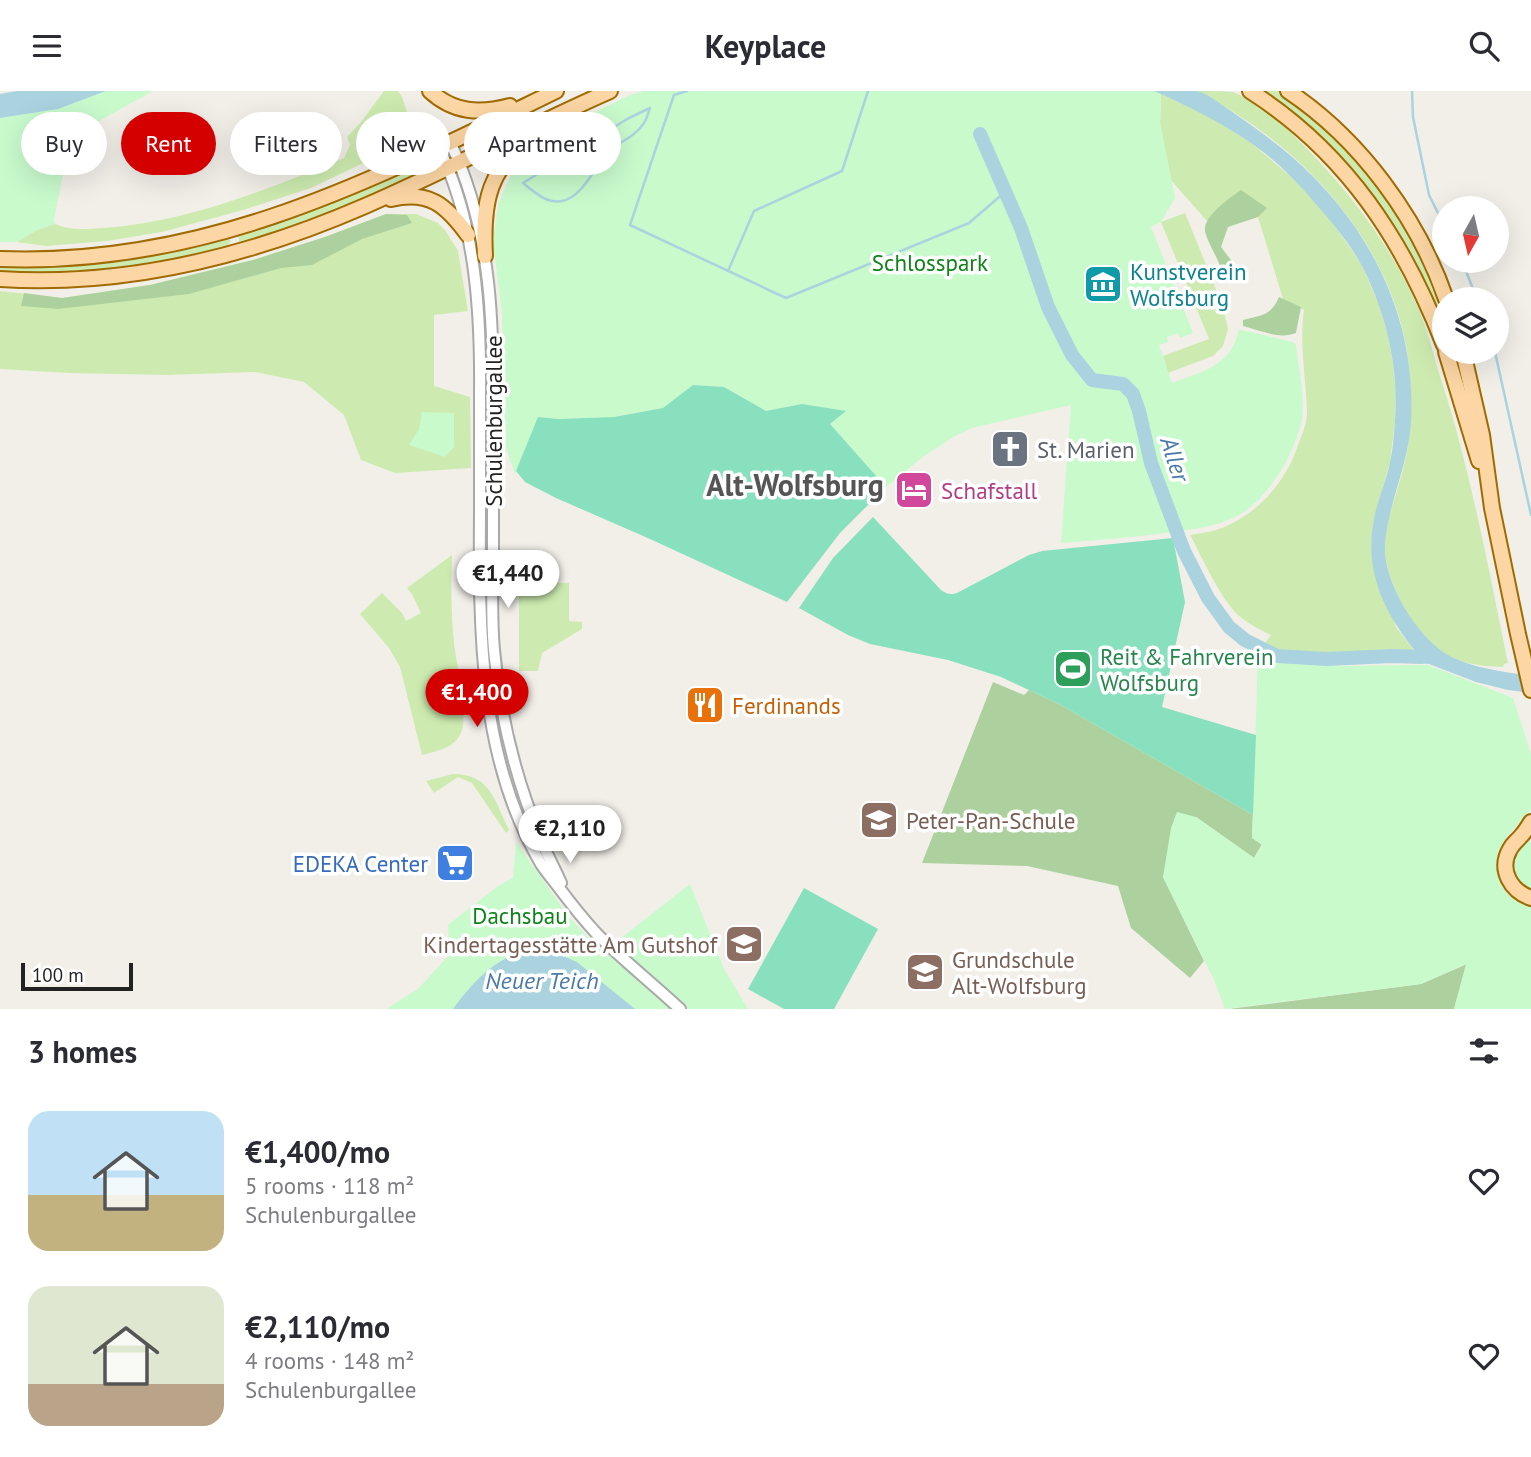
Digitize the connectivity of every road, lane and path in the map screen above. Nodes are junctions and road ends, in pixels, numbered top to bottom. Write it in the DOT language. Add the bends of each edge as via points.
graph roads {
  1 [pos="430,91"];
  2 [pos="556,91"];
  3 [pos="610,91"];
  4 [pos="1250,91"];
  5 [pos="1287,91"];
  6 [pos="565,112"];
  7 [pos="450,142"];
  8 [pos="450,157"];
  9 [pos="464,160"];
  10 [pos="454,165"];
  11 [pos="380,175"];
  12 [pos="496,175"];
  13 [pos="365,206"];
  14 [pos="468,236"];
  15 [pos="485,256"];
  16 [pos="0,259"];
  17 [pos="0,279"];
  18 [pos="1441,287"];
  19 [pos="1432,316"];
  20 [pos="1450,364"];
  21 [pos="1466,364"];
  22 [pos="1492,508"];
  23 [pos="1531,690"];
  24 [pos="510,747"];
  25 [pos="497,750"];
  26 [pos="1531,822"];
  27 [pos="1526,835"];
  28 [pos="1531,898"];
  29 [pos="569,902"];
  30 [pos="680,1009"];
  1 -- 2 [label="main road" via="454,107 482,111"];
  2 -- 7 [label="main road"];
  3 -- 6 [label="main road"];
  4 -- 19 [label="main road" via="1294,122 1363,193 1398,247"];
  5 -- 18 [label="main road" via="1326,120 1372,169 1411,225"];
  8 -- 10 [label="street, Schulenburgallee"];
  9 -- 10 [label="main road"];
  10 -- 13 [label="main road"];
  10 -- 14 [label="street, Schulenburgallee"];
  10 -- 15 [label="street, Schulenburgallee" via="470,191"];
  11 -- 16 [label="main road" via="225,232 158,247 50,260"];
  12 -- 15 [label="main road" via="483,226"];
  13 -- 14 [label="main road" via="419,196 445,208"];
  13 -- 17 [label="main road" via="194,263 101,278"];
  14 -- 25 [label="street, Schulenburgallee" via="479,312 481,652"];
  15 -- 24 [label="street, Schulenburgallee" via="494,363 494,649"];
  20 -- 22 [label="main road"];
  21 -- 22 [label="main road"];
  22 -- 23 [label="main road"];
  24 -- 25 [label="street"];
  24 -- 29 [label="street, Schulenburgallee" via="541,841"];
  25 -- 29 [label="street, Schulenburgallee" via="526,834"];
  26 -- 27 [label="main road"];
  27 -- 28 [label="main road" via="1508,851 1507,875 1513,888"];
  29 -- 30 [label="street, Schulenburgallee" via="597,934"];
}
